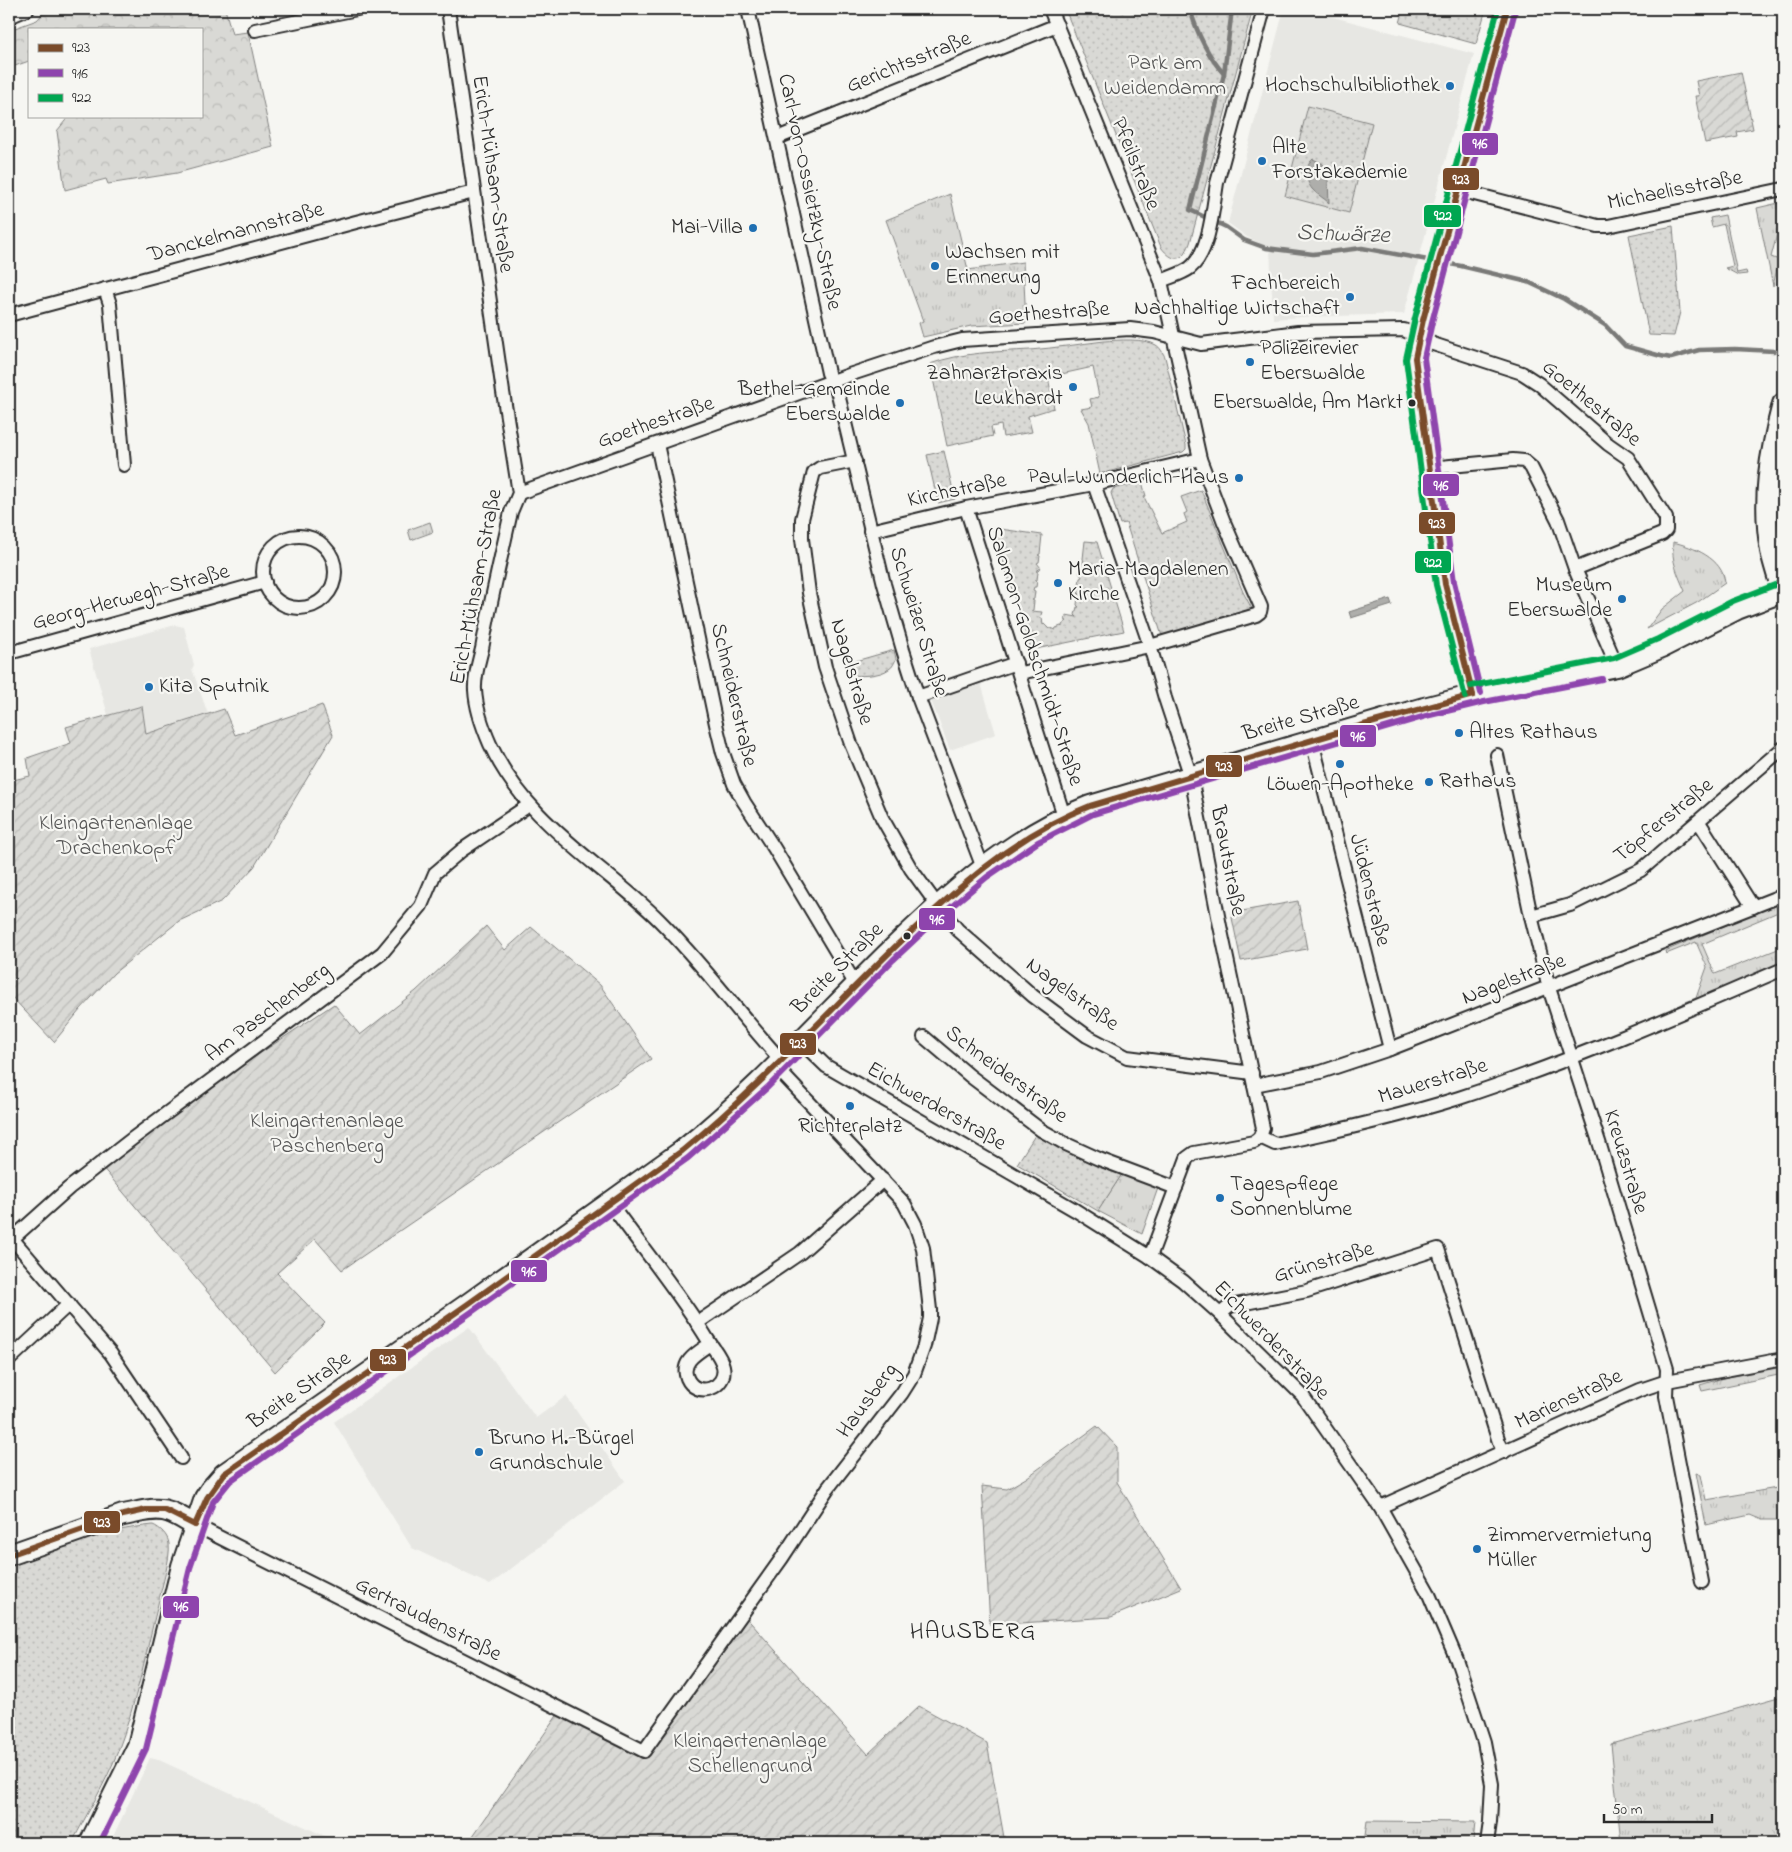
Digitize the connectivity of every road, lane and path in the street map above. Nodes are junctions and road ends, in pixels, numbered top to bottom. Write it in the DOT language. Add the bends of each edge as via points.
graph roads {
  1 [pos="28,9"];
  2 [pos="357,9"];
  3 [pos="448,9"];
  4 [pos="748,9"];
  5 [pos="1050,9"];
  6 [pos="1264,9"];
  7 [pos="1507,9"];
  8 [pos="9,17"];
  9 [pos="1057,25"];
  10 [pos="255,30"];
  11 [pos="777,138"];
  12 [pos="1459,190"];
  13 [pos="1783,190"];
  14 [pos="474,192"];
  15 [pos="1161,281"];
  16 [pos="105,289"];
  17 [pos="9,315"];
  18 [pos="1419,337"];
  19 [pos="1173,338"];
  20 [pos="832,382"];
  21 [pos="1783,404"];
  22 [pos="657,444"];
  23 [pos="1200,459"];
  24 [pos="855,462"];
  25 [pos="124,465"];
  26 [pos="1430,468"];
  27 [pos="1094,484"];
  28 [pos="519,493"];
  29 [pos="966,508"];
  30 [pos="870,531"];
  31 [pos="1575,569"];
  32 [pos="264,582"];
  33 [pos="1783,593"];
  34 [pos="1150,646"];
  35 [pos="9,653"];
  36 [pos="1617,666"];
  37 [pos="1018,668"];
  38 [pos="918,697"];
  39 [pos="1480,697"];
  40 [pos="1312,741"];
  41 [pos="1783,748"];
  42 [pos="1497,755"];
  43 [pos="1191,777"];
  44 [pos="529,805"];
  45 [pos="1064,816"];
  46 [pos="1699,822"];
  47 [pos="983,868"];
  48 [pos="1783,895"];
  49 [pos="1753,907"];
  50 [pos="943,912"];
  51 [pos="1530,916"];
  52 [pos="1783,969"];
  53 [pos="856,985"];
  54 [pos="1549,988"];
  55 [pos="924,1037"];
  56 [pos="800,1041"];
  57 [pos="1390,1049"];
  58 [pos="1572,1058"];
  59 [pos="778,1063"];
  60 [pos="1253,1079"];
  61 [pos="1260,1137"];
  62 [pos="884,1180"];
  63 [pos="1176,1188"];
  64 [pos="610,1203"];
  65 [pos="11,1237"];
  66 [pos="1150,1257"];
  67 [pos="69,1304"];
  68 [pos="1220,1314"];
  69 [pos="697,1323"];
  70 [pos="710,1344"];
  71 [pos="1783,1359"];
  72 [pos="9,1360"];
  73 [pos="1666,1381"];
  74 [pos="1504,1452"];
  75 [pos="181,1458"];
  76 [pos="1380,1507"];
  77 [pos="194,1525"];
  78 [pos="9,1555"];
  79 [pos="1702,1582"];
  80 [pos="644,1751"];
  81 [pos="90,1843"];
  82 [pos="1487,1843"];
  1 -- 8 [label="street"];
  2 -- 10 [label="street"];
  3 -- 14 [label="street, Erich-Mühsam-Straße"];
  4 -- 11 [label="street, Carl-von-Ossietzky-Straße"];
  5 -- 9 [label="street, Pfeilstraße"];
  6 -- 15 [label="street" via="1217,183 1208,230 1196,262 1188,270"];
  7 -- 12 [label="street"];
  9 -- 11 [label="street, Gerichtsstraße"];
  9 -- 15 [label="street, Pfeilstraße"];
  11 -- 20 [label="street, Carl-von-Ossietzky-Straße"];
  12 -- 13 [label="street, Michaelisstraße" via="1608,226"];
  12 -- 18 [label="street"];
  14 -- 16 [label="street, Danckelmannstraße"];
  14 -- 28 [label="street, Erich-Mühsam-Straße"];
  15 -- 19 [label="street, Pfeilstraße"];
  16 -- 17 [label="street, Danckelmannstraße"];
  16 -- 25 [label="street" via="110,304"];
  18 -- 19 [label="street, Goethestraße" via="1404,330 1394,330 1298,332 1201,344"];
  18 -- 26 [label="street" via="1415,358"];
  18 -- 31 [label="street, Goethestraße" via="1522,373 1628,458 1666,518 1666,530"];
  19 -- 20 [label="street, Goethestraße" via="1130,329 962,340"];
  19 -- 23 [label="street, Pfeilstraße"];
  20 -- 22 [label="street, Goethestraße"];
  20 -- 24 [label="street, Schweizer Straße"];
  21 -- 33 [label="main road" via="1770,459 1767,517 1772,553"];
  22 -- 28 [label="street, Goethestraße"];
  22 -- 53 [label="street, Schneiderstraße" via="716,724 734,784"];
  23 -- 27 [label="street, Kirchstraße"];
  23 -- 34 [label="street, Pfeilstraße" via="1261,607 1260,612"];
  24 -- 30 [label="street, Schweizer Straße"];
  24 -- 50 [label="street, Nagelstraße" via="814,472 802,519 809,593 825,667 851,744 882,818 910,869"];
  26 -- 31 [label="street" via="1524,461 1531,467 1558,520"];
  26 -- 39 [label="street" via="1445,584"];
  27 -- 29 [label="street, Kirchstraße"];
  27 -- 34 [label="street, Brautstraße"];
  28 -- 44 [label="street, Erich-Mühsam-Straße" via="511,512 474,688 486,734 497,758"];
  29 -- 30 [label="street, Kirchstraße"];
  29 -- 37 [label="street, Salomon-Goldschmidt-Straße"];
  30 -- 38 [label="street, Schweizer Straße"];
  31 -- 36 [label="street"];
  32 -- 32 [label="street, Georg-Herwegh-Straße" via="279,602 303,608 325,597 335,574 333,562 319,542 295,536 273,547 266,558"];
  32 -- 35 [label="street, Georg-Herwegh-Straße"];
  33 -- 36 [label="main road, Breite Straße" via="1737,609"];
  34 -- 37 [label="street"];
  34 -- 43 [label="street, Brautstraße"];
  36 -- 39 [label="main road, Breite Straße"];
  37 -- 38 [label="street"];
  37 -- 45 [label="street, Salomon-Goldschmidt-Straße"];
  38 -- 47 [label="street, Schweizer Straße"];
  39 -- 40 [label="main road, Breite Straße"];
  40 -- 43 [label="main road, Breite Straße"];
  40 -- 57 [label="street, Jüdenstraße"];
  41 -- 46 [label="street, Töpferstraße"];
  42 -- 51 [label="street, Kreuzstraße"];
  43 -- 45 [label="main road, Breite Straße"];
  43 -- 60 [label="street, Brautstraße"];
  44 -- 59 [label="street, Erich-Mühsam-Straße" via="658,919"];
  44 -- 65 [label="street, Am Paschenberg" via="462,850 435,874 421,906 382,953 132,1139"];
  45 -- 47 [label="main road, Breite Straße"];
  46 -- 49 [label="street"];
  46 -- 51 [label="street, Töpferstraße" via="1641,870 1570,905"];
  47 -- 50 [label="main road, Breite Straße"];
  48 -- 49 [label="street, Nagelstraße"];
  49 -- 54 [label="street, Nagelstraße"];
  50 -- 53 [label="main road, Breite Straße"];
  50 -- 60 [label="street, Nagelstraße" via="965,936 1034,996 1088,1036 1127,1057"];
  51 -- 54 [label="street, Kreuzstraße"];
  52 -- 58 [label="street, Mauerstraße"];
  53 -- 56 [label="main road, Breite Straße"];
  54 -- 57 [label="street, Nagelstraße"];
  54 -- 58 [label="street, Kreuzstraße"];
  55 -- 63 [label="street, Schneiderstraße" via="1041,1130 1099,1159"];
  56 -- 59 [label="main road, Breite Straße"];
  56 -- 66 [label="street, Eichwerderstraße" via="826,1066"];
  57 -- 60 [label="street, Nagelstraße" via="1321,1072"];
  58 -- 61 [label="street, Mauerstraße" via="1459,1098 1384,1119 1275,1144"];
  58 -- 73 [label="street, Kreuzstraße" via="1667,1369"];
  59 -- 62 [label="street, Hausberg"];
  59 -- 64 [label="main road, Breite Straße" via="704,1133"];
  60 -- 61 [label="street, Brautstraße" via="1263,1128"];
  61 -- 63 [label="street" via="1254,1142 1187,1158"];
  62 -- 69 [label="street" via="800,1253"];
  62 -- 80 [label="street, Hausberg" via="904,1203 915,1224 926,1267 930,1318 914,1374 828,1488"];
  63 -- 66 [label="street"];
  64 -- 69 [label="street"];
  64 -- 77 [label="main road, Breite Straße" via="224,1474 205,1498"];
  65 -- 67 [label="street, Am Paschenberg"];
  66 -- 68 [label="street, Eichwerderstraße"];
  67 -- 72 [label="street"];
  67 -- 75 [label="street, Am Paschenberg" via="111,1354"];
  68 -- 74 [label="street, Grünstraße" via="1230,1306 1307,1291 1438,1249"];
  68 -- 76 [label="street, Eichwerderstraße" via="1302,1395"];
  69 -- 70 [label="street"];
  71 -- 73 [label="street, Marienstraße"];
  73 -- 74 [label="street, Marienstraße"];
  73 -- 79 [label="street, Kreuzstraße" via="1666,1396"];
  74 -- 76 [label="street, Marienstraße"];
  76 -- 82 [label="street, Eichwerderstraße" via="1428,1592 1457,1660 1484,1742 1492,1784"];
  77 -- 78 [label="main road" via="161,1509 123,1515"];
  77 -- 80 [label="street, Gertraudenstraße"];
  77 -- 81 [label="main road, Breite Straße" via="138,1746"];
}
